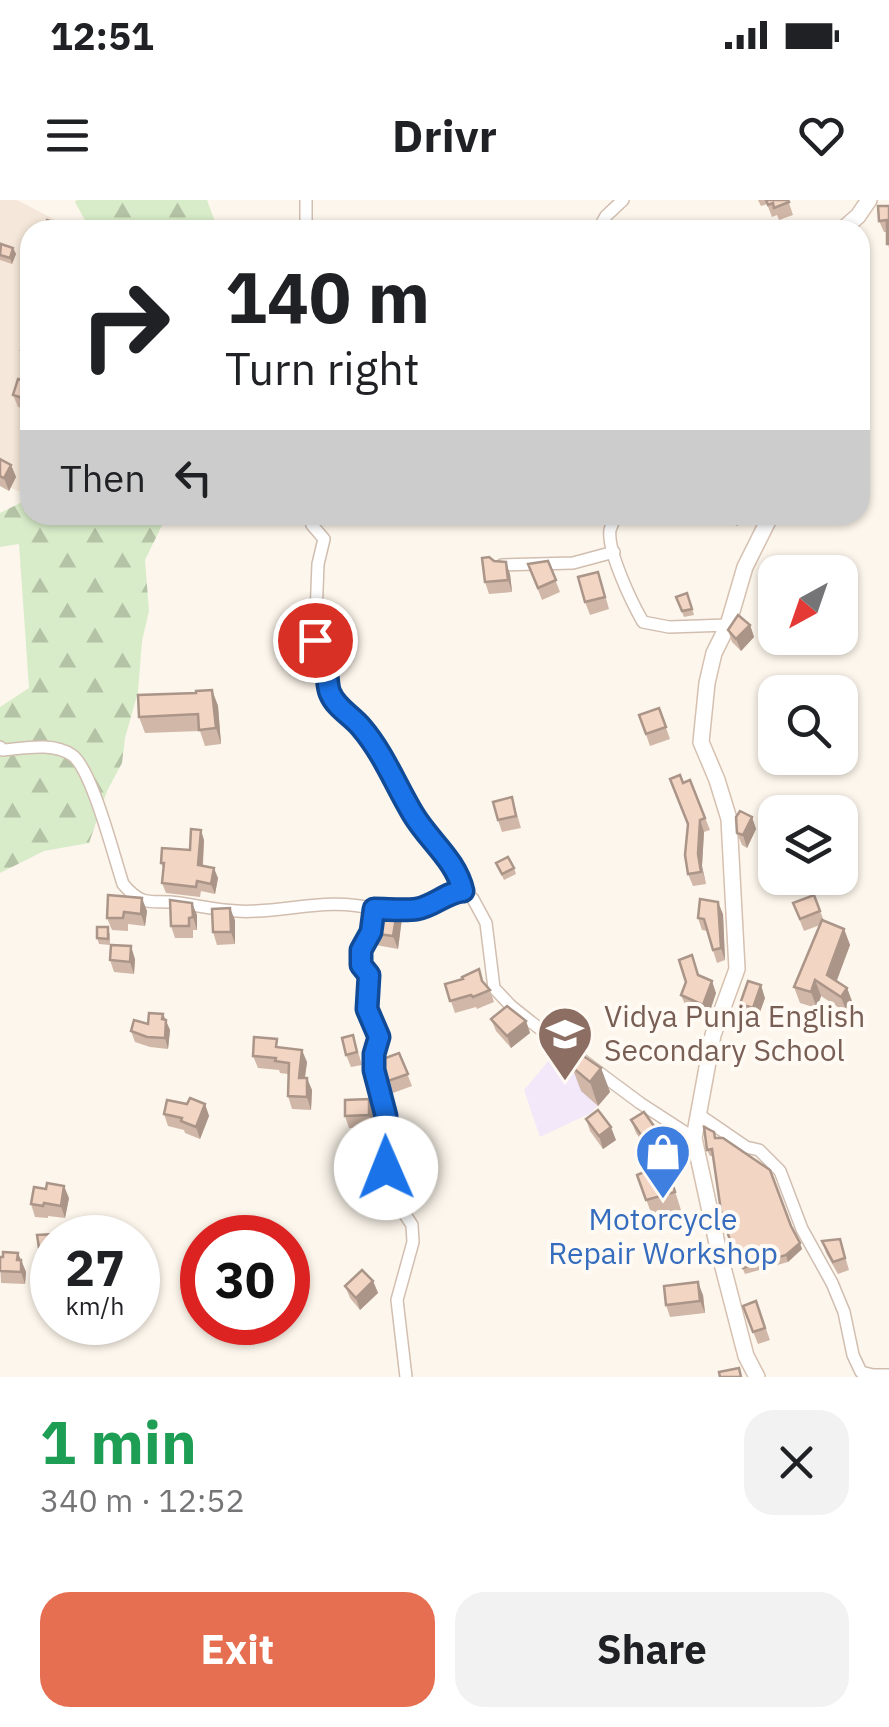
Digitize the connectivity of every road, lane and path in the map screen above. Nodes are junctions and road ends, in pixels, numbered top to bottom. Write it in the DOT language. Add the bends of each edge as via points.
graph roads {
  1 [pos="623,200"];
  2 [pos="870,200"];
  3 [pos="604,220"];
  4 [pos="853,220"];
  5 [pos="312,525"];
  6 [pos="612,525"];
  7 [pos="766,525"];
  8 [pos="614,552"];
  9 [pos="502,565"];
  10 [pos="728,625"];
  11 [pos="0,747"];
  12 [pos="463,891"];
  13 [pos="374,909"];
  14 [pos="698,1114"];
  15 [pos="694,1138"];
  16 [pos="889,1376"];
  17 [pos="406,1377"];
  18 [pos="757,1377"];
  1 -- 3 [label="street"];
  2 -- 4 [label="main road"];
  5 -- 12 [label="street" via="324,540 315,640 330,693 387,762 412,812 460,875"];
  6 -- 8 [label="street"];
  7 -- 10 [label="main road" via="744,566"];
  8 -- 9 [label="street" via="573,563"];
  8 -- 10 [label="street" via="643,622"];
  10 -- 14 [label="main road" via="707,683 702,742 729,819 737,969 713,1034"];
  11 -- 13 [label="street" via="53,747 74,756 87,773 123,884 136,899 218,911 342,902"];
  12 -- 13 [label="street" via="416,909"];
  12 -- 15 [label="street" via="486,924 494,988"];
  13 -- 17 [label="street" via="361,965 369,975 367,1009 379,1037 374,1070 386,1116 379,1141 392,1195 412,1225 397,1300"];
  14 -- 15 [label="main road"];
  14 -- 16 [label="street" via="780,1171 832,1282 862,1372"];
  15 -- 18 [label="main road" via="746,1356"];
}
